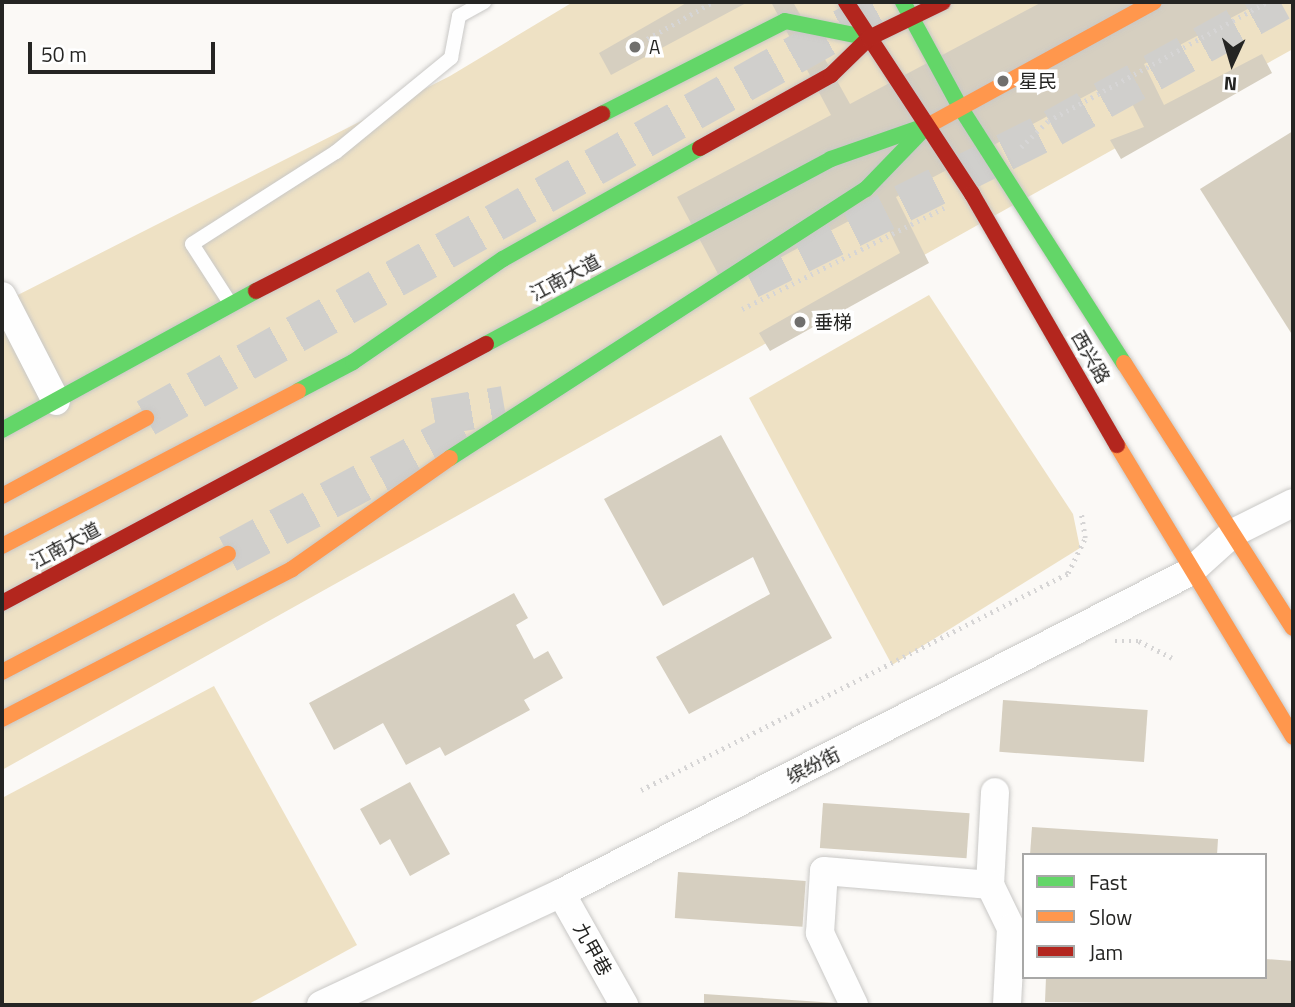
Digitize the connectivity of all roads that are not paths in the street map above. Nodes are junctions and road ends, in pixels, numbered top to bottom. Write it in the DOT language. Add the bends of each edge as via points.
graph roads {
  1 [pos="484,2"];
  2 [pos="846,2"];
  3 [pos="903,2"];
  4 [pos="943,2"];
  5 [pos="1154,2"];
  6 [pos="913,18"];
  7 [pos="869,38"];
  8 [pos="960,107"];
  9 [pos="926,127"];
  10 [pos="2,296"];
  11 [pos="231,306"];
  12 [pos="56,401"];
  13 [pos="146,418"];
  14 [pos="2,430"];
  15 [pos="2,496"];
  16 [pos="1293,503"];
  17 [pos="1233,533"];
  18 [pos="2,546"];
  19 [pos="228,554"];
  20 [pos="1190,572"];
  21 [pos="2,603"];
  22 [pos="1293,628"];
  23 [pos="2,672"];
  24 [pos="2,719"];
  25 [pos="1293,737"];
  26 [pos="995,792"];
  27 [pos="990,885"];
  28 [pos="561,893"];
  29 [pos="321,1005"];
  30 [pos="624,1005"];
  31 [pos="854,1005"];
  32 [pos="1007,1005"];
  1 -- 11 [label="lane" via="459,16 451,58 336,152 192,244"];
  2 -- 7 [label="main road, 西兴路"];
  3 -- 6 [label="main road, 西兴路"];
  4 -- 6 [label="main road, 江南大道"];
  5 -- 8 [label="main road, 江南大道"];
  6 -- 7 [label="main road, 江南大道"];
  6 -- 8 [label="main road, 西兴路"];
  7 -- 9 [label="main road, 西兴路"];
  7 -- 11 [label="main road" via="785,21"];
  7 -- 18 [label="main road, 江南大道" via="831,75 503,260 353,362"];
  8 -- 9 [label="main road, 江南大道"];
  8 -- 17 [label="main road, 西兴路"];
  9 -- 20 [label="main road, 西兴路" via="972,194"];
  9 -- 21 [label="main road, 江南大道" via="831,159"];
  9 -- 24 [label="main road" via="866,189 394,494 292,569"];
  10 -- 12 [label="street"];
  11 -- 12 [label="main road"];
  12 -- 14 [label="main road"];
  13 -- 15 [label="main road"];
  16 -- 17 [label="street, 缤纷街"];
  17 -- 20 [label="street, 缤纷街"];
  17 -- 22 [label="main road, 西兴路"];
  19 -- 23 [label="main road"];
  20 -- 25 [label="main road, 西兴路"];
  20 -- 28 [label="street, 缤纷街"];
  26 -- 27 [label="street"];
  27 -- 31 [label="street" via="824,871 820,933"];
  27 -- 32 [label="street" via="1011,928"];
  28 -- 29 [label="street, 缤纷街"];
  28 -- 30 [label="street, 九甲巷"];
}
